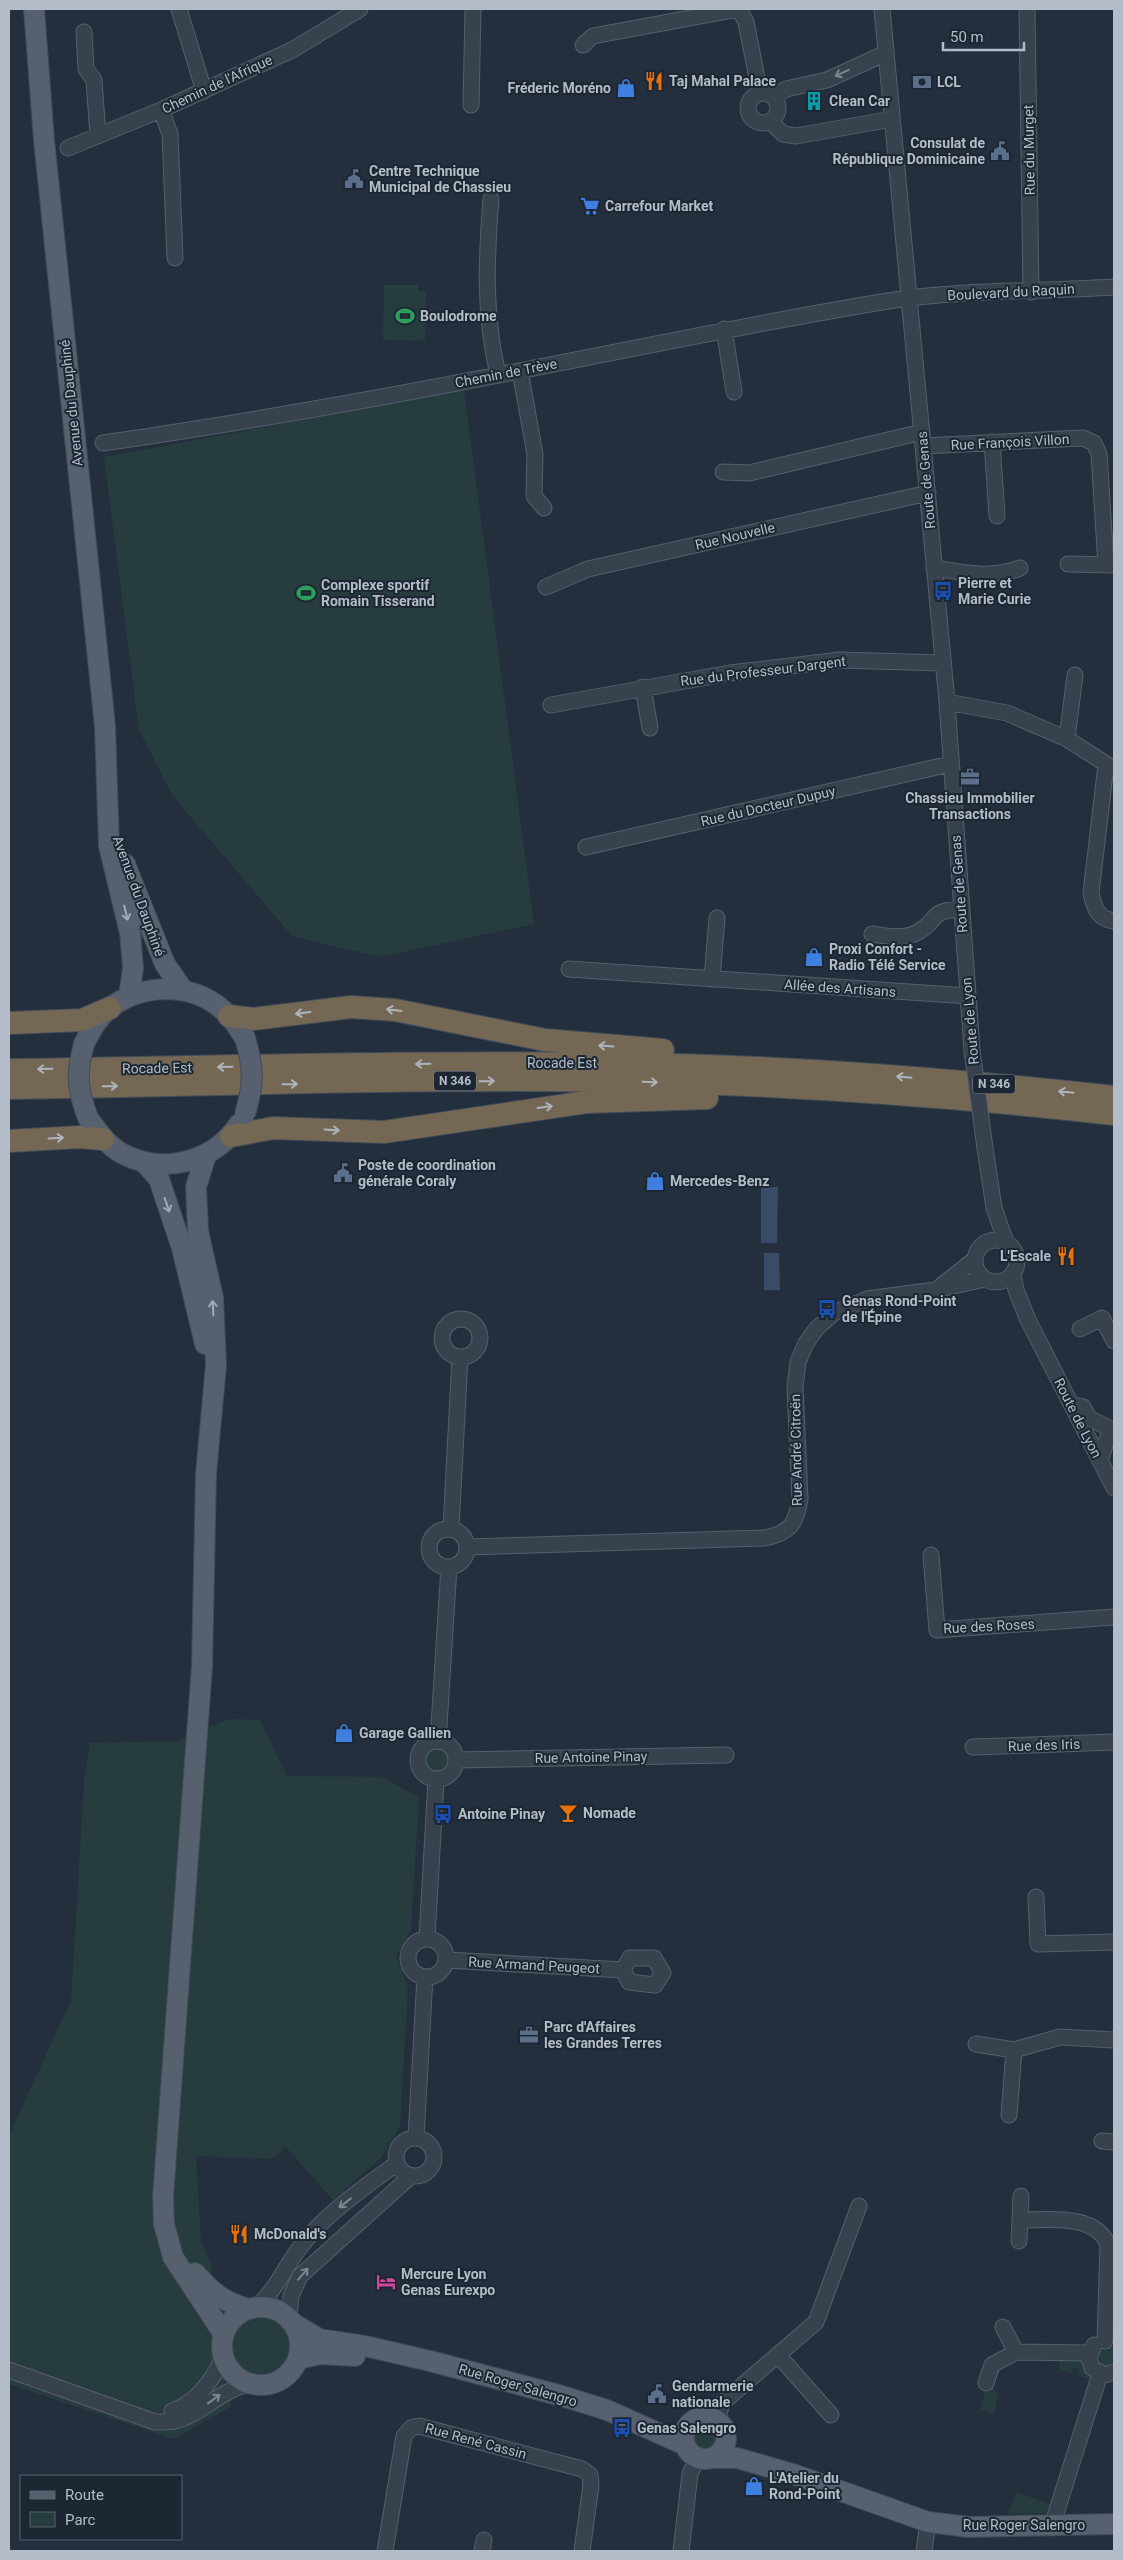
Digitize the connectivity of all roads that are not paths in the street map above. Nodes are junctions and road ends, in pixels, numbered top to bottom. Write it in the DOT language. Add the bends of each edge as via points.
graph roads {
  1 [pos="34,9"];
  2 [pos="179,9"];
  3 [pos="360,9"];
  4 [pos="473,9"];
  5 [pos="882,9"];
  6 [pos="1027,9"];
  7 [pos="84,32"];
  8 [pos="583,45"];
  9 [pos="886,53"];
  10 [pos="204,91"];
  11 [pos="767,95"];
  12 [pos="471,105"];
  13 [pos="161,110"];
  14 [pos="892,119"];
  15 [pos="770,121"];
  16 [pos="98,136"];
  17 [pos="68,148"];
  18 [pos="491,199"];
  19 [pos="176,258"];
  20 [pos="1114,287"];
  21 [pos="1031,292"];
  22 [pos="909,299"];
  23 [pos="724,329"];
  24 [pos="520,371"];
  25 [pos="498,375"];
  26 [pos="734,392"];
  27 [pos="923,439"];
  28 [pos="103,442"];
  29 [pos="992,442"];
  30 [pos="724,472"];
  31 [pos="928,493"];
  32 [pos="544,508"];
  33 [pos="997,516"];
  34 [pos="1068,564"];
  35 [pos="1110,565"];
  36 [pos="934,568"];
  37 [pos="1020,568"];
  38 [pos="546,587"];
  39 [pos="943,663"];
  40 [pos="1075,675"];
  41 [pos="643,687"];
  42 [pos="947,702"];
  43 [pos="551,705"];
  44 [pos="650,728"];
  45 [pos="1067,739"];
  46 [pos="950,764"];
  47 [pos="1110,767"];
  48 [pos="108,796"];
  49 [pos="586,848"];
  50 [pos="961,909"];
  51 [pos="717,918"];
  52 [pos="1114,921"];
  53 [pos="872,934"];
  54 [pos="964,952"];
  55 [pos="569,970"];
  56 [pos="712,979"];
  57 [pos="183,990"];
  58 [pos="129,996"];
  59 [pos="968,996"];
  60 [pos="110,1008"];
  61 [pos="229,1016"];
  62 [pos="9,1023"];
  63 [pos="9,1070"];
  64 [pos="874,1074"];
  65 [pos="9,1088"];
  66 [pos="901,1094"];
  67 [pos="1114,1097"];
  68 [pos="1114,1114"];
  69 [pos="231,1136"];
  70 [pos="103,1139"];
  71 [pos="9,1141"];
  72 [pos="206,1156"];
  73 [pos="145,1162"];
  74 [pos="994,1208"];
  75 [pos="1006,1242"];
  76 [pos="983,1244"];
  77 [pos="975,1259"];
  78 [pos="1013,1274"];
  79 [pos="989,1281"];
  80 [pos="934,1290"];
  81 [pos="1028,1320"];
  82 [pos="1080,1329"];
  83 [pos="1114,1341"];
  84 [pos="460,1358"];
  85 [pos="1071,1404"];
  86 [pos="211,1409"];
  87 [pos="1112,1429"];
  88 [pos="1087,1436"];
  89 [pos="1100,1461"];
  90 [pos="1114,1488"];
  91 [pos="451,1529"];
  92 [pos="468,1547"];
  93 [pos="931,1555"];
  94 [pos="449,1567"];
  95 [pos="1114,1617"];
  96 [pos="438,1741"];
  97 [pos="1114,1742"];
  98 [pos="973,1747"];
  99 [pos="726,1755"];
  100 [pos="456,1760"];
  101 [pos="436,1780"];
  102 [pos="1036,1897"];
  103 [pos="427,1938"];
  104 [pos="1114,1942"];
  105 [pos="446,1960"];
  106 [pos="623,1970"];
  107 [pos="425,1977"];
  108 [pos="1114,2040"];
  109 [pos="976,2044"];
  110 [pos="1014,2050"];
  111 [pos="1010,2115"];
  112 [pos="416,2137"];
  113 [pos="397,2163"];
  114 [pos="166,2176"];
  115 [pos="411,2176"];
  116 [pos="369,2184"];
  117 [pos="1021,2196"];
  118 [pos="384,2200"];
  119 [pos="858,2206"];
  120 [pos="325,2219"];
  121 [pos="1020,2220"];
  122 [pos="342,2239"];
  123 [pos="1019,2240"];
  124 [pos="252,2308"];
  125 [pos="291,2322"];
  126 [pos="1003,2326"];
  127 [pos="223,2333"];
  128 [pos="1110,2342"];
  129 [pos="1016,2352"];
  130 [pos="1089,2353"];
  131 [pos="778,2355"];
  132 [pos="223,2358"];
  133 [pos="298,2359"];
  134 [pos="430,2361"];
  135 [pos="9,2370"];
  136 [pos="1107,2373"];
  137 [pos="986,2383"];
  138 [pos="250,2384"];
  139 [pos="607,2410"];
  140 [pos="831,2415"];
  141 [pos="137,2416"];
  142 [pos="692,2421"];
  143 [pos="721,2426"];
  144 [pos="698,2454"];
  145 [pos="793,2474"];
  146 [pos="928,2522"];
  147 [pos="1114,2524"];
  148 [pos="1052,2526"];
  149 [pos="385,2551"];
  150 [pos="582,2551"];
  151 [pos="681,2551"];
  152 [pos="924,2551"];
  1 -- 48 [label="main road, Avenue du Dauphiné" via="44,140 105,726"];
  2 -- 10 [label="street"];
  3 -- 10 [label="street, Chemin de l'Afrique" via="292,50"];
  4 -- 12 [label="street"];
  5 -- 9 [label="street, Route de Genas"];
  6 -- 21 [label="street, Rue du Murget"];
  7 -- 16 [label="street" via="86,69 94,80"];
  8 -- 11 [label="street" via="593,36 740,11"];
  9 -- 11 [label="street, one-way" via="827,80"];
  9 -- 14 [label="street, Route de Genas"];
  10 -- 13 [label="street, Chemin de l'Afrique"];
  11 -- 15 [label="street" via="777,103 777,111"];
  11 -- 15 [label="street" via="751,98 748,112 757,122"];
  13 -- 16 [label="street, Chemin de l'Afrique"];
  13 -- 19 [label="street" via="170,134"];
  14 -- 15 [label="street" via="796,136 782,134"];
  14 -- 22 [label="street, Route de Genas"];
  16 -- 17 [label="street, Chemin de l'Afrique"];
  18 -- 25 [label="street" via="486,266 487,310"];
  20 -- 21 [label="street, Boulevard du Raquin"];
  21 -- 22 [label="street, Boulevard du Raquin"];
  22 -- 23 [label="street, Chemin de Trève"];
  22 -- 27 [label="street, Route de Genas"];
  23 -- 24 [label="street, Chemin de Trève"];
  23 -- 26 [label="street"];
  24 -- 25 [label="street, Chemin de Trève"];
  24 -- 32 [label="street" via="534,454 534,496"];
  25 -- 28 [label="street, Chemin de Trève" via="212,427"];
  27 -- 29 [label="street, Rue François Villon"];
  27 -- 30 [label="street, Rue François Villon" via="749,473"];
  27 -- 31 [label="street, Route de Genas"];
  29 -- 33 [label="street"];
  29 -- 35 [label="street, Rue François Villon" via="1083,438 1094,444 1099,454"];
  31 -- 36 [label="street, Route de Genas"];
  31 -- 38 [label="street, Rue Nouvelle" via="588,569"];
  34 -- 35 [label="street"];
  36 -- 37 [label="street" via="978,575 1006,573"];
  36 -- 39 [label="street, Route de Genas"];
  39 -- 41 [label="street, Rue du Professeur Dargent" via="840,660"];
  39 -- 42 [label="street, Route de Genas"];
  40 -- 45 [label="street"];
  41 -- 43 [label="street, Rue du Professeur Dargent"];
  41 -- 44 [label="street"];
  42 -- 45 [label="street" via="1006,712"];
  42 -- 46 [label="street, Route de Genas"];
  45 -- 47 [label="street"];
  46 -- 49 [label="street, Rue du Docteur Dupuy"];
  46 -- 50 [label="street, Route de Genas"];
  47 -- 52 [label="street" via="1091,894 1094,909 1102,917"];
  48 -- 57 [label="main road, Avenue du Dauphiné" via="117,842 146,920 165,964"];
  48 -- 58 [label="main road, Avenue du Dauphiné, one-way" via="109,846 130,934 133,968"];
  50 -- 53 [label="street" via="942,910 916,934 895,938"];
  50 -- 54 [label="street, Route de Genas"];
  51 -- 56 [label="street"];
  54 -- 59 [label="street, Route de Lyon"];
  55 -- 56 [label="street, Allée des Artisans"];
  56 -- 59 [label="street, Allée des Artisans"];
  57 -- 58 [label="main road" via="156,989"];
  57 -- 61 [label="main road" via="208,999"];
  58 -- 60 [label="main road"];
  59 -- 74 [label="street, Route de Lyon, bridge" via="972,1050"];
  60 -- 62 [label="highway" via="82,1020"];
  60 -- 70 [label="main road, bridge" via="94,1024 84,1044 78,1069 79,1094 88,1118"];
  64 -- 61 [label="highway, one-way" via="864,1064 574,1044 395,1010 351,1008 253,1019"];
  61 -- 69 [label="main road, bridge" via="245,1038 252,1063 253,1089 246,1114"];
  64 -- 63 [label="highway, Rocade Est / N 346, one-way" via="535,1063"];
  67 -- 64 [label="highway, Rocade Est / N 346, one-way"];
  65 -- 66 [label="highway, Rocade Est / N 346, one-way" via="630,1081"];
  66 -- 68 [label="highway, Rocade Est / N 346"];
  69 -- 66 [label="highway, one-way" via="273,1128 384,1132 416,1129 615,1099 884,1102"];
  69 -- 72 [label="main road"];
  71 -- 70 [label="highway, one-way"];
  70 -- 73 [label="main road" via="122,1154"];
  72 -- 73 [label="main road" via="176,1164"];
  86 -- 72 [label="main road, one-way" via="216,1365 212,1298 198,1231 196,1187"];
  73 -- 86 [label="main road, one-way" via="159,1179 193,1288 205,1345"];
  74 -- 75 [label="street, Route de Lyon"];
  74 -- 76 [label="street, Route de Lyon"];
  75 -- 76 [label="street" via="992,1240"];
  75 -- 78 [label="street" via="1017,1256"];
  76 -- 77 [label="street"];
  77 -- 79 [label="street" via="977,1271"];
  77 -- 80 [label="street, Rue André Citroën"];
  78 -- 79 [label="street" via="1004,1281"];
  78 -- 81 [label="street, Route de Lyon"];
  79 -- 80 [label="street, Rue André Citroën"];
  79 -- 81 [label="street, Route de Lyon"];
  80 -- 92 [label="street, Rue André Citroën" via="866,1299 849,1306 829,1316 806,1343 798,1362 795,1387 800,1499 797,1517 778,1535"];
  81 -- 85 [label="street, Route de Lyon"];
  82 -- 83 [label="street" via="1102,1318"];
  84 -- 91 [label="street"];
  85 -- 87 [label="street" via="1084,1407 1089,1418"];
  85 -- 88 [label="street, Route de Lyon"];
  86 -- 114 [label="main road" via="206,1474 202,1666"];
  87 -- 88 [label="street"];
  87 -- 89 [label="street"];
  88 -- 89 [label="street, Route de Lyon"];
  89 -- 90 [label="street, Route de Lyon"];
  91 -- 92 [label="street" via="464,1537"];
  91 -- 94 [label="street" via="436,1534 429,1547 434,1561"];
  92 -- 94 [label="street" via="464,1559"];
  93 -- 95 [label="street, Rue des Roses" via="937,1630"];
  94 -- 96 [label="street"];
  96 -- 100 [label="street" via="449,1746"];
  96 -- 101 [label="street" via="423,1747 417,1762 422,1773"];
  97 -- 98 [label="street, Rue des Iris"];
  99 -- 100 [label="street, Rue Antoine Pinay"];
  100 -- 101 [label="street" via="450,1774"];
  101 -- 103 [label="street"];
  102 -- 104 [label="street" via="1038,1944"];
  103 -- 105 [label="street" via="444,1948"];
  103 -- 107 [label="street" via="416,1942 407,1958 412,1970"];
  105 -- 106 [label="street, Rue Armand Peugeot"];
  105 -- 107 [label="street" via="440,1972"];
  107 -- 112 [label="street"];
  108 -- 110 [label="street" via="1060,2037"];
  109 -- 110 [label="street"];
  110 -- 111 [label="street"];
  112 -- 113 [label="street" via="400,2145"];
  112 -- 115 [label="street" via="428,2142 435,2159 429,2171"];
  113 -- 115 [label="street"];
  113 -- 116 [label="street"];
  114 -- 124 [label="main road" via="171,2223 188,2266 226,2302"];
  114 -- 127 [label="main road" via="164,2224 173,2257"];
  115 -- 118 [label="street"];
  116 -- 118 [label="street"];
  116 -- 120 [label="street, one-way"];
  117 -- 121 [label="street"];
  118 -- 122 [label="street"];
  119 -- 131 [label="street" via="816,2322"];
  120 -- 122 [label="street"];
  120 -- 124 [label="street" via="300,2246 275,2289"];
  121 -- 123 [label="street"];
  121 -- 128 [label="street" via="1071,2220 1099,2229 1105,2236 1108,2245"];
  125 -- 122 [label="street, one-way" via="291,2296 300,2276"];
  124 -- 125 [label="main road" via="276,2310"];
  124 -- 127 [label="main road" via="230,2321"];
  125 -- 133 [label="main road" via="299,2336"];
  125 -- 134 [label="main road, Rue Roger Salengro" via="319,2339"];
  126 -- 129 [label="street"];
  127 -- 132 [label="main road"];
  128 -- 130 [label="street" via="1095,2344"];
  129 -- 130 [label="street"];
  129 -- 137 [label="street" via="992,2365"];
  130 -- 136 [label="street" via="1092,2368"];
  131 -- 140 [label="street"];
  131 -- 143 [label="street" via="722,2403"];
  132 -- 138 [label="main road" via="238,2379"];
  132 -- 141 [label="street" via="214,2378 182,2408 161,2415"];
  133 -- 134 [label="main road, Rue Roger Salengro" via="320,2354"];
  133 -- 138 [label="main road" via="284,2378 268,2385"];
  134 -- 139 [label="main road, Rue Roger Salengro"];
  135 -- 141 [label="street"];
  136 -- 148 [label="street"];
  141 -- 138 [label="street, one-way" via="155,2422 176,2421 225,2391"];
  139 -- 142 [label="main road, Rue Roger Salengro" via="671,2423"];
  139 -- 144 [label="main road, Rue Roger Salengro"];
  142 -- 143 [label="main road" via="705,2416"];
  142 -- 144 [label="main road" via="684,2432"];
  143 -- 144 [label="main road" via="727,2438 723,2450"];
  143 -- 145 [label="main road, Rue Roger Salengro" via="742,2446"];
  144 -- 145 [label="main road, Rue Roger Salengro" via="737,2458"];
  144 -- 151 [label="street" via="690,2474"];
  145 -- 146 [label="main road, Rue Roger Salengro"];
  146 -- 148 [label="main road, Rue Roger Salengro" via="969,2527"];
  146 -- 152 [label="street"];
  147 -- 148 [label="main road, Rue Roger Salengro"];
  149 -- 150 [label="street, Rue René Cassin" via="404,2436 411,2428 419,2426 582,2469 590,2475"];
}
